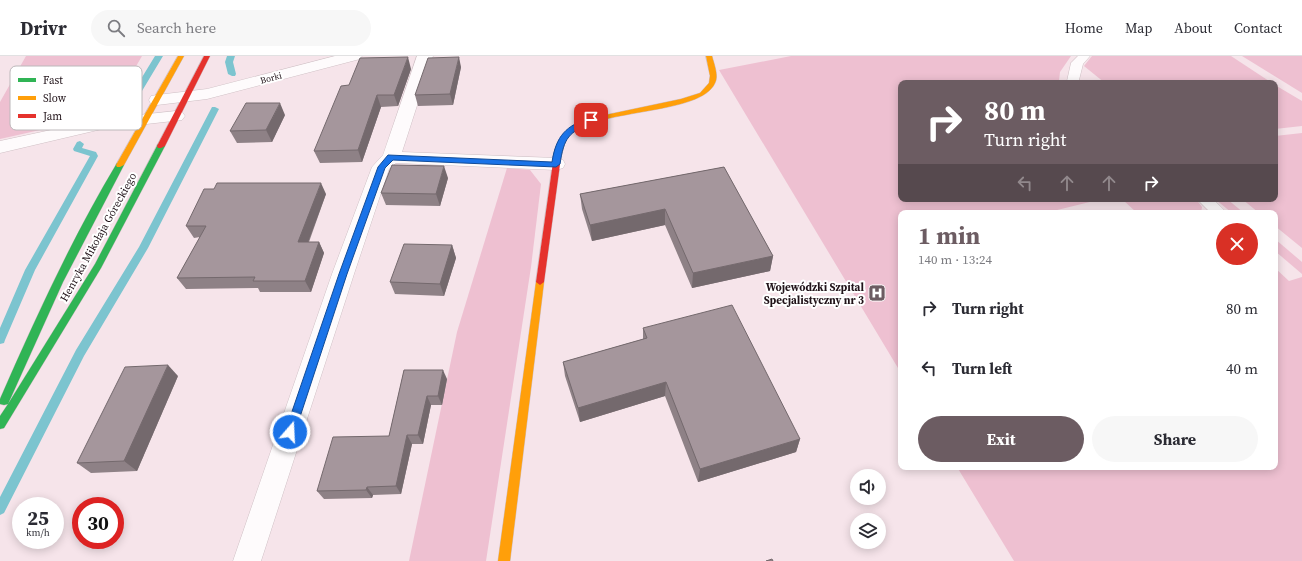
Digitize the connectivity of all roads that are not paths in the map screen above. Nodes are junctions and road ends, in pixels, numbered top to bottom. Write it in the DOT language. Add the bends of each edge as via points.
graph roads {
  1 [pos="181,56"];
  2 [pos="207,56"];
  3 [pos="354,56"];
  4 [pos="425,56"];
  5 [pos="709,56"];
  6 [pos="1084,56"];
  7 [pos="1073,80"];
  8 [pos="186,97"];
  9 [pos="157,100"];
  10 [pos="176,116"];
  11 [pos="147,118"];
  12 [pos="142,119"];
  13 [pos="142,127"];
  14 [pos="75,130"];
  15 [pos="140,130"];
  16 [pos="0,147"];
  17 [pos="391,157"];
  18 [pos="556,164"];
  19 [pos="1207,202"];
  20 [pos="1217,210"];
  21 [pos="0,411"];
  22 [pos="0,425"];
  23 [pos="247,561"];
  24 [pos="504,561"];
  1 -- 9 [label="main road, Henryka Mikołaja Góreckiego"];
  2 -- 8 [label="main road, Henryka Mikołaja Góreckiego"];
  3 -- 8 [label="street, Borki" via="223,91"];
  4 -- 17 [label="street"];
  5 -- 18 [label="main road" via="712,83 702,94 683,101 605,117 577,126 566,135 558,147"];
  6 -- 7 [label="lane" via="1077,63"];
  8 -- 9 [label="street, Borki"];
  8 -- 10 [label="main road, Henryka Mikołaja Góreckiego"];
  9 -- 11 [label="main road, Henryka Mikołaja Góreckiego"];
  10 -- 11 [label="street"];
  10 -- 22 [label="main road, Henryka Mikołaja Góreckiego" via="98,266"];
  11 -- 12 [label="street"];
  11 -- 13 [label="main road, Henryka Mikołaja Góreckiego"];
  14 -- 16 [label="street"];
  15 -- 21 [label="main road, Henryka Mikołaja Góreckiego" via="60,276 19,362"];
  17 -- 18 [label="street"];
  17 -- 23 [label="street" via="382,167 343,274"];
  18 -- 24 [label="main road"];
  19 -- 20 [label="lane"];
}
